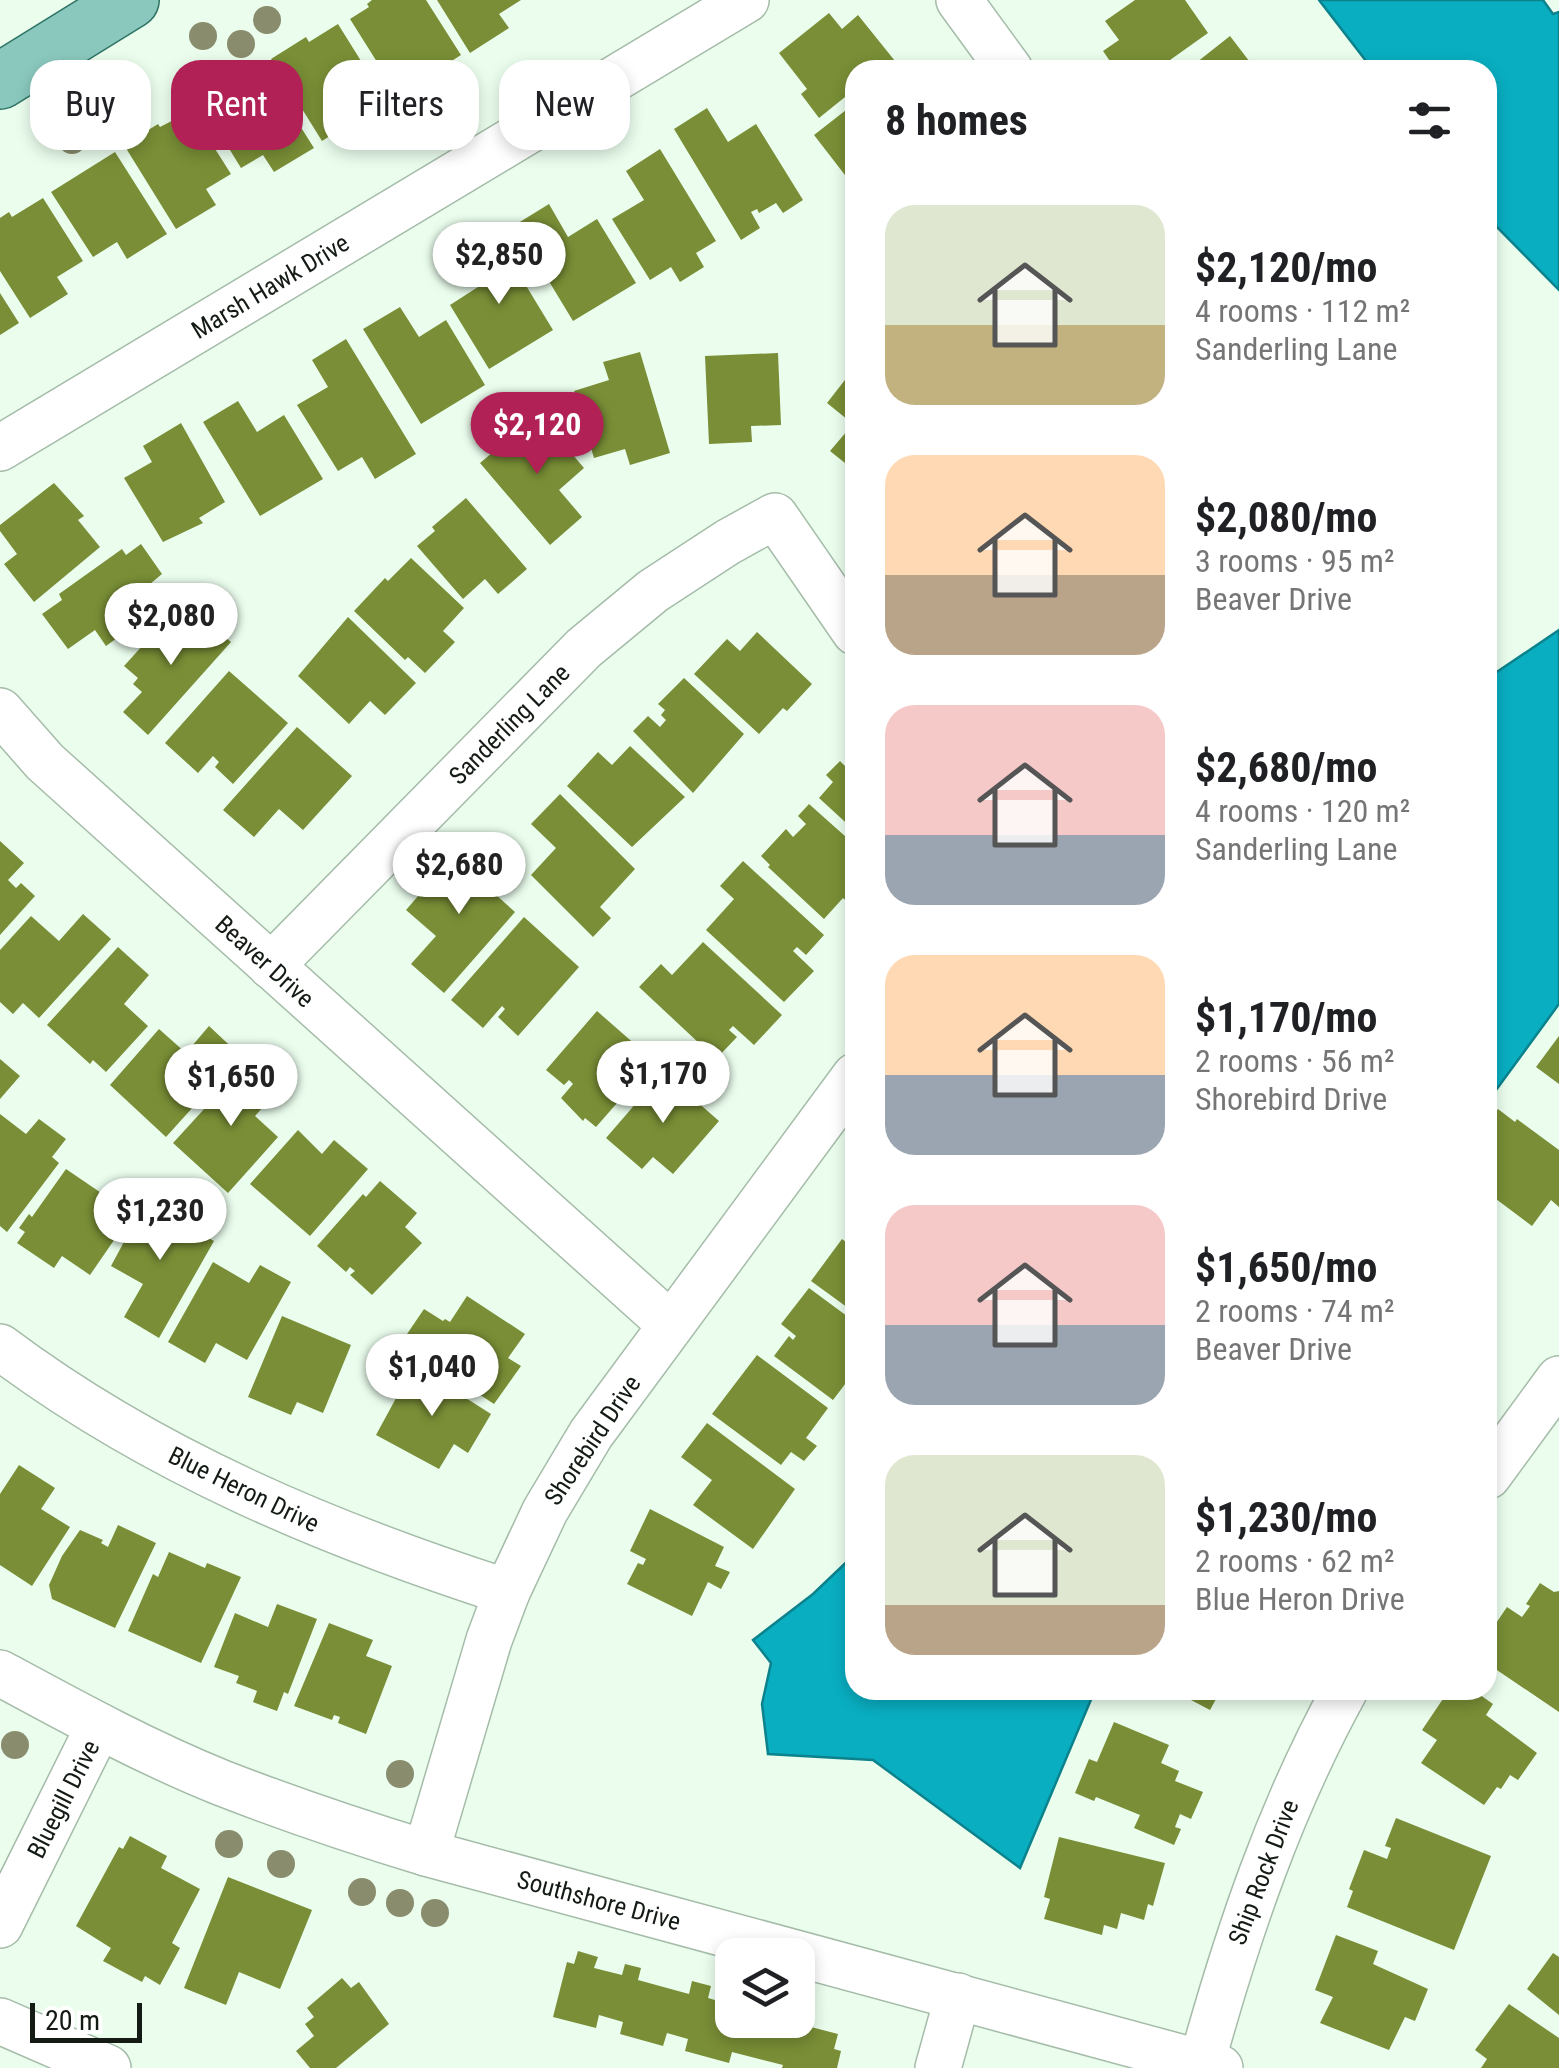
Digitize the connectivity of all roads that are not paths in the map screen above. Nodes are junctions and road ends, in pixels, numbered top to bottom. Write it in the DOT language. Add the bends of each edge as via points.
graph roads {
  1 [pos="131,0"];
  2 [pos="746,0"];
  3 [pos="960,0"];
  4 [pos="1003,60"];
  5 [pos="0,81"];
  6 [pos="0,448"];
  7 [pos="845,618"];
  8 [pos="0,712"];
  9 [pos="270,966"];
  10 [pos="845,1090"];
  11 [pos="671,1325"];
  12 [pos="0,1347"];
  13 [pos="1559,1378"];
  14 [pos="1497,1464"];
  15 [pos="507,1592"];
  16 [pos="0,1673"];
  17 [pos="1339,1700"];
  18 [pos="99,1726"];
  19 [pos="426,1854"];
  20 [pos="0,1924"];
  21 [pos="958,1996"];
  22 [pos="0,2021"];
  23 [pos="1211,2065"];
  24 [pos="108,2068"];
  25 [pos="938,2068"];
  1 -- 5 [label="main road"];
  2 -- 6 [label="street, Marsh Hawk Drive"];
  3 -- 4 [label="street"];
  7 -- 9 [label="street, Sanderling Lane" via="775,516 728,542 584,648"];
  8 -- 9 [label="street, Beaver Drive" via="45,762"];
  9 -- 11 [label="street, Beaver Drive"];
  10 -- 11 [label="street, Shorebird Drive"];
  11 -- 15 [label="street, Shorebird Drive" via="591,1434 544,1511"];
  12 -- 15 [label="street, Blue Heron Drive" via="199,1470 300,1518"];
  13 -- 14 [label="street"];
  15 -- 19 [label="street, Shorebird Drive"];
  16 -- 18 [label="street, Southshore Drive"];
  17 -- 23 [label="street, Ship Rock Drive" via="1276,1829 1236,1941"];
  18 -- 19 [label="street, Southshore Drive" via="218,1782"];
  18 -- 20 [label="street, Bluegill Drive"];
  19 -- 21 [label="street, Southshore Drive"];
  21 -- 23 [label="street, Southshore Drive"];
  21 -- 25 [label="street"];
  22 -- 24 [label="street"];
}
